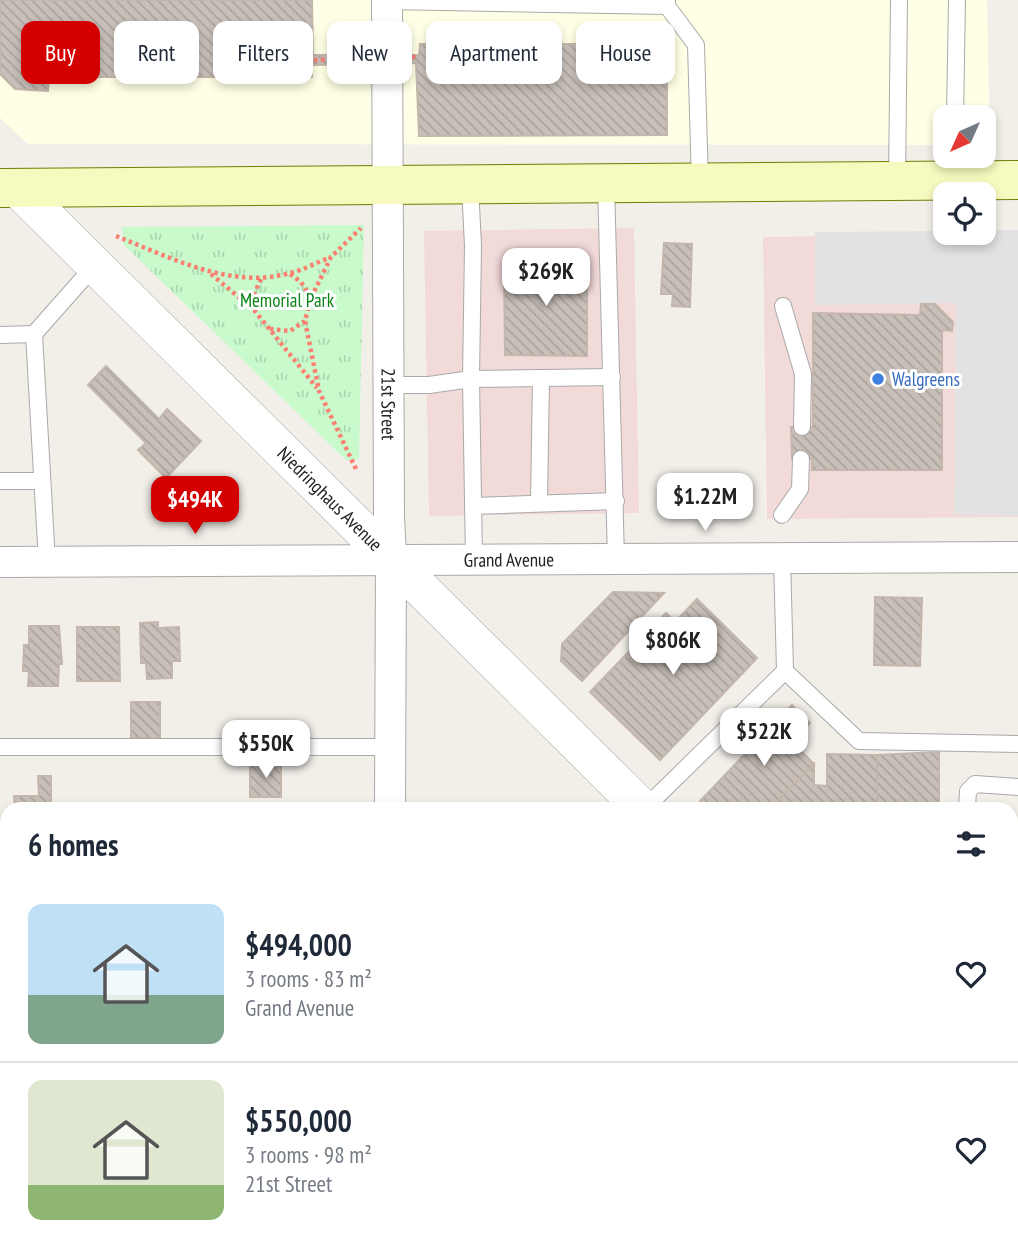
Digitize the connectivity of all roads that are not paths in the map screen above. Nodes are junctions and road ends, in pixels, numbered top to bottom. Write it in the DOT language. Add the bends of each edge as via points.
graph roads {
  1 [pos="387,0"];
  2 [pos="900,0"];
  3 [pos="957,0"];
  4 [pos="459,1"];
  5 [pos="667,3"];
  6 [pos="955,105"];
  7 [pos="955,168"];
  8 [pos="1018,180"];
  9 [pos="6,182"];
  10 [pos="897,182"];
  11 [pos="700,183"];
  12 [pos="606,184"];
  13 [pos="470,185"];
  14 [pos="387,186"];
  15 [pos="95,265"];
  16 [pos="783,306"];
  17 [pos="34,334"];
  18 [pos="0,335"];
  19 [pos="612,377"];
  20 [pos="541,378"];
  21 [pos="471,379"];
  22 [pos="388,385"];
  23 [pos="802,427"];
  24 [pos="801,459"];
  25 [pos="0,481"];
  26 [pos="42,481"];
  27 [pos="616,501"];
  28 [pos="539,503"];
  29 [pos="473,506"];
  30 [pos="782,515"];
  31 [pos="782,557"];
  32 [pos="1018,557"];
  33 [pos="391,558"];
  34 [pos="616,559"];
  35 [pos="474,560"];
  36 [pos="0,562"];
  37 [pos="47,562"];
  38 [pos="785,671"];
  39 [pos="1018,744"];
  40 [pos="0,747"];
  41 [pos="390,747"];
  42 [pos="1018,787"];
  43 [pos="390,802"];
  44 [pos="638,802"];
  45 [pos="650,802"];
  46 [pos="967,802"];
  1 -- 4 [label="lane"];
  1 -- 14 [label="street, 21st Street"];
  2 -- 10 [label="lane"];
  3 -- 6 [label="lane"];
  4 -- 5 [label="lane"];
  5 -- 11 [label="lane" via="696,45"];
  7 -- 8 [label="main road"];
  7 -- 10 [label="main road"];
  9 -- 14 [label="main road"];
  9 -- 15 [label="street, Niedringhaus Avenue"];
  10 -- 11 [label="main road"];
  11 -- 12 [label="main road"];
  12 -- 13 [label="main road"];
  12 -- 19 [label="lane"];
  13 -- 14 [label="main road"];
  13 -- 21 [label="lane"];
  14 -- 22 [label="street, 21st Street"];
  15 -- 17 [label="lane"];
  15 -- 33 [label="street, Niedringhaus Avenue"];
  16 -- 23 [label="lane" via="803,374"];
  17 -- 18 [label="lane"];
  17 -- 26 [label="lane"];
  19 -- 20 [label="lane"];
  19 -- 27 [label="lane"];
  20 -- 21 [label="lane"];
  20 -- 28 [label="lane"];
  21 -- 22 [label="lane"];
  21 -- 29 [label="lane"];
  22 -- 33 [label="street, 21st Street"];
  24 -- 30 [label="lane" via="800,489"];
  25 -- 26 [label="lane"];
  26 -- 37 [label="lane"];
  27 -- 28 [label="lane"];
  27 -- 34 [label="lane"];
  28 -- 29 [label="lane"];
  29 -- 35 [label="lane"];
  31 -- 32 [label="street, Grand Avenue"];
  31 -- 34 [label="street, Grand Avenue"];
  31 -- 38 [label="lane"];
  33 -- 35 [label="street, Grand Avenue"];
  33 -- 37 [label="street, Grand Avenue"];
  33 -- 41 [label="street, 21st Street"];
  33 -- 44 [label="street, Niedringhaus Avenue"];
  34 -- 35 [label="street, Grand Avenue"];
  36 -- 37 [label="street, Grand Avenue"];
  38 -- 39 [label="lane" via="859,741"];
  38 -- 45 [label="lane"];
  40 -- 41 [label="lane"];
  41 -- 43 [label="street, 21st Street"];
  42 -- 46 [label="lane" via="975,784 968,791"];
}
